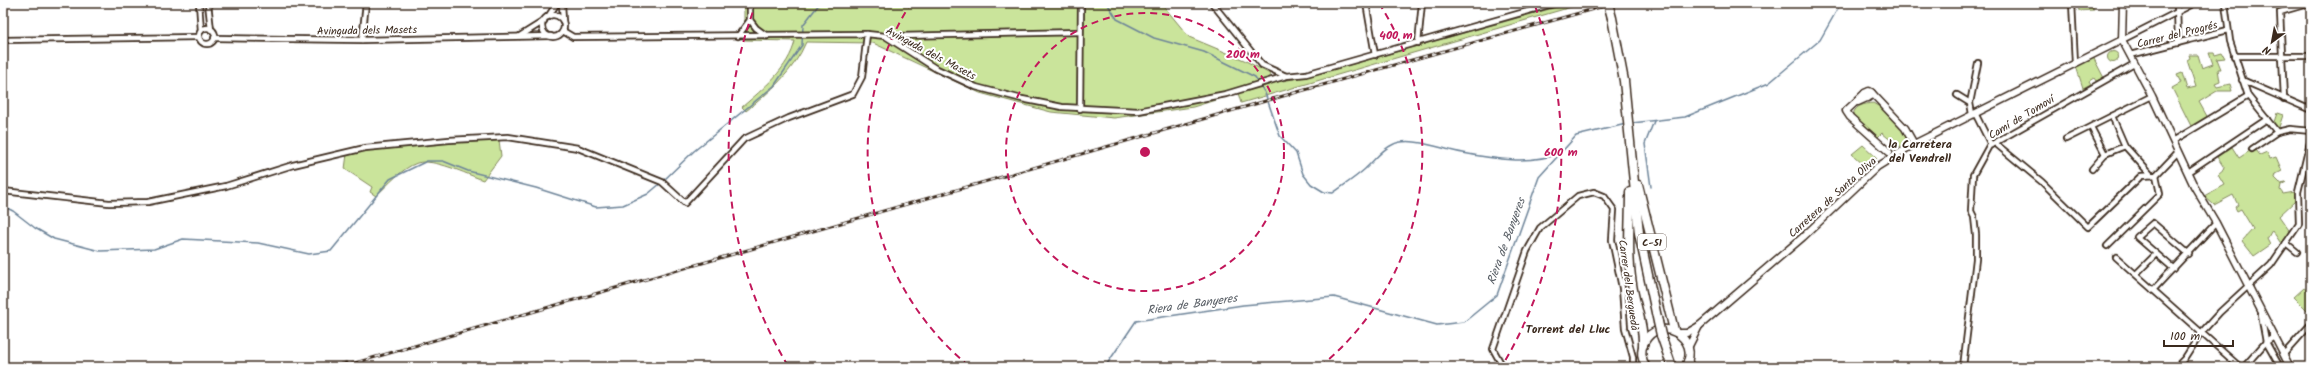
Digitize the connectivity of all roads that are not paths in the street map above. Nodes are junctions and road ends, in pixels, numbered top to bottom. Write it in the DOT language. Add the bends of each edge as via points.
graph roads {
  1 [pos="199,3"];
  2 [pos="208,3"];
  3 [pos="366,3"];
  4 [pos="557,3"];
  5 [pos="562,3"];
  6 [pos="750,3"];
  7 [pos="1081,3"];
  8 [pos="1212,3"];
  9 [pos="1366,3"];
  10 [pos="1422,3"];
  11 [pos="1551,3"];
  12 [pos="1556,3"];
  13 [pos="1608,3"];
  14 [pos="2072,3"];
  15 [pos="2123,3"];
  16 [pos="2177,3"];
  17 [pos="2194,3"];
  18 [pos="2225,3"];
  19 [pos="2311,3"];
  20 [pos="1544,7"];
  21 [pos="2177,12"];
  22 [pos="548,17"];
  23 [pos="750,20"];
  24 [pos="544,21"];
  25 [pos="564,25"];
  26 [pos="744,28"];
  27 [pos="756,28"];
  28 [pos="211,30"];
  29 [pos="2228,30"];
  30 [pos="201,31"];
  31 [pos="563,32"];
  32 [pos="1080,32"];
  33 [pos="867,34"];
  34 [pos="520,36"];
  35 [pos="551,36"];
  36 [pos="738,36"];
  37 [pos="751,36"];
  38 [pos="767,36"];
  39 [pos="199,37"];
  40 [pos="214,38"];
  41 [pos="3,40"];
  42 [pos="362,40"];
  43 [pos="2122,40"];
  44 [pos="894,41"];
  45 [pos="2178,42"];
  46 [pos="1418,43"];
  47 [pos="1374,55"];
  48 [pos="2130,55"];
  49 [pos="2234,56"];
  50 [pos="2282,56"];
  51 [pos="2311,56"];
  52 [pos="1978,63"];
  53 [pos="2075,63"];
  54 [pos="2134,64"];
  55 [pos="1286,76"];
  56 [pos="2242,80"];
  57 [pos="1957,95"];
  58 [pos="2152,96"];
  59 [pos="2248,96"];
  60 [pos="2284,99"];
  61 [pos="1970,103"];
  62 [pos="1080,108"];
  63 [pos="2311,110"];
  64 [pos="1974,113"];
  65 [pos="2112,116"];
  66 [pos="2267,119"];
  67 [pos="2091,127"];
  68 [pos="2311,131"];
  69 [pos="2277,132"];
  70 [pos="2311,138"];
  71 [pos="2066,139"];
  72 [pos="2173,141"];
  73 [pos="1914,144"];
  74 [pos="1993,144"];
  75 [pos="2125,146"];
  76 [pos="2252,149"];
  77 [pos="1889,152"];
  78 [pos="2178,152"];
  79 [pos="1631,153"];
  80 [pos="2105,154"];
  81 [pos="2092,169"];
  82 [pos="2188,172"];
  83 [pos="2154,175"];
  84 [pos="3,191"];
  85 [pos="2216,223"];
  86 [pos="2286,243"];
  87 [pos="2107,246"];
  88 [pos="2297,252"];
  89 [pos="2156,254"];
  90 [pos="2189,254"];
  91 [pos="2116,256"];
  92 [pos="2174,269"];
  93 [pos="2136,274"];
  94 [pos="2248,287"];
  95 [pos="2153,290"];
  96 [pos="2261,313"];
  97 [pos="2311,324"];
  98 [pos="1700,326"];
  99 [pos="1677,332"];
  100 [pos="2201,333"];
  101 [pos="2274,337"];
  102 [pos="2266,342"];
  103 [pos="1643,345"];
  104 [pos="1689,346"];
  105 [pos="2284,354"];
  106 [pos="1642,356"];
  107 [pos="1687,365"];
  108 [pos="2250,365"];
  109 [pos="1672,366"];
  110 [pos="1503,367"];
  111 [pos="1633,367"];
  112 [pos="1639,367"];
  113 [pos="1646,367"];
  114 [pos="1963,367"];
  115 [pos="2176,367"];
  116 [pos="2240,367"];
  117 [pos="2244,367"];
  118 [pos="2280,367"];
  119 [pos="2290,367"];
  1 -- 30 [label="street"];
  2 -- 28 [label="street"];
  3 -- 42 [label="street"];
  4 -- 22 [label="street"];
  5 -- 25 [label="street"];
  6 -- 23 [label="street"];
  7 -- 32 [label="street"];
  8 -- 55 [label="street" via="1262,66"];
  9 -- 47 [label="street"];
  10 -- 46 [label="street"];
  11 -- 20 [label="street"];
  12 -- 20 [label="street"];
  13 -- 79 [label="highway, C-51, bridge" via="1624,81"];
  14 -- 53 [label="street"];
  15 -- 43 [label="street"];
  16 -- 21 [label="street"];
  17 -- 21 [label="street"];
  18 -- 29 [label="street"];
  19 -- 50 [label="street" via="2280,12"];
  20 -- 46 [label="street, Avinguda dels Masets"];
  21 -- 43 [label="street"];
  21 -- 45 [label="street"];
  22 -- 24 [label="street"];
  22 -- 25 [label="street" via="558,16"];
  23 -- 26 [label="street"];
  23 -- 27 [label="street"];
  24 -- 34 [label="street"];
  24 -- 35 [label="street" via="544,30"];
  25 -- 31 [label="street"];
  26 -- 36 [label="street"];
  26 -- 37 [label="street"];
  27 -- 37 [label="street"];
  27 -- 38 [label="street"];
  28 -- 30 [label="street"];
  28 -- 40 [label="street"];
  29 -- 45 [label="street, Carrer del Progrés"];
  29 -- 49 [label="street"];
  30 -- 39 [label="street"];
  31 -- 35 [label="street"];
  31 -- 36 [label="street, Avinguda dels Masets" via="573,37"];
  32 -- 44 [label="street" via="900,36"];
  32 -- 62 [label="street"];
  33 -- 38 [label="street, Avinguda dels Masets"];
  33 -- 44 [label="street, Avinguda dels Masets" via="885,36"];
  33 -- 84 [label="street" via="862,77 853,94 783,121 744,140 685,203 662,182 578,148 508,137 365,148 293,165 226,186 148,202 109,203"];
  34 -- 35 [label="street, Avinguda dels Masets"];
  34 -- 42 [label="street, Avinguda dels Masets"];
  36 -- 37 [label="street, Avinguda dels Masets"];
  37 -- 38 [label="street, Avinguda dels Masets"];
  39 -- 40 [label="street" via="206,44"];
  39 -- 41 [label="street"];
  40 -- 42 [label="street, Avinguda dels Masets"];
  43 -- 48 [label="street"];
  43 -- 53 [label="street, Carretera de Santa Oliva"];
  44 -- 62 [label="street, Avinguda dels Masets" via="935,68 976,87 1022,100"];
  45 -- 48 [label="street, Carrer del Progrés"];
  46 -- 47 [label="street, Avinguda dels Masets"];
  47 -- 55 [label="street, Avinguda dels Masets" via="1306,74"];
  48 -- 54 [label="street"];
  49 -- 50 [label="street"];
  49 -- 56 [label="street"];
  50 -- 51 [label="street"];
  50 -- 60 [label="street"];
  52 -- 61 [label="street"];
  53 -- 64 [label="street, Carretera de Santa Oliva"];
  54 -- 58 [label="street"];
  54 -- 74 [label="street, Camí de Tomoví" via="2064,101"];
  55 -- 62 [label="street, Avinguda dels Masets" via="1226,94 1138,111"];
  56 -- 59 [label="street"];
  56 -- 60 [label="street"];
  57 -- 61 [label="street"];
  58 -- 65 [label="street"];
  58 -- 72 [label="street"];
  59 -- 66 [label="street"];
  59 -- 72 [label="street"];
  60 -- 63 [label="street"];
  61 -- 64 [label="street"];
  64 -- 73 [label="street, Carretera de Santa Oliva"];
  64 -- 74 [label="street"];
  65 -- 67 [label="street"];
  65 -- 75 [label="street"];
  66 -- 69 [label="street"];
  66 -- 82 [label="street"];
  67 -- 71 [label="street"];
  67 -- 80 [label="street"];
  68 -- 69 [label="street" via="2290,129"];
  69 -- 76 [label="street"];
  70 -- 86 [label="street" via="2298,192 2299,224"];
  72 -- 78 [label="street"];
  73 -- 77 [label="street" via="1908,131 1887,108 1868,95 1846,111"];
  73 -- 98 [label="street, Carretera de Santa Oliva" via="1877,167 1803,237"];
  74 -- 83 [label="street" via="2042,182 2088,227 2141,176"];
  74 -- 114 [label="street, Camí de Tomoví" via="1980,158 1973,175 1971,211 1976,234 1976,259"];
  75 -- 80 [label="street"];
  75 -- 83 [label="street"];
  78 -- 82 [label="street"];
  78 -- 83 [label="street"];
  79 -- 99 [label="highway, C-51"];
  79 -- 103 [label="highway" via="1629,238 1632,284 1643,332"];
  79 -- 109 [label="highway, C-51, bridge" via="1639,233 1658,322"];
  80 -- 81 [label="street"];
  82 -- 85 [label="street"];
  83 -- 87 [label="street" via="2160,194"];
  85 -- 90 [label="street"];
  85 -- 94 [label="street"];
  86 -- 88 [label="street"];
  86 -- 94 [label="street" via="2271,265"];
  89 -- 90 [label="street" via="2137,237 2152,223"];
  89 -- 92 [label="street"];
  89 -- 93 [label="street"];
  90 -- 92 [label="street"];
  91 -- 93 [label="street"];
  92 -- 95 [label="street"];
  93 -- 95 [label="street"];
  94 -- 96 [label="street"];
  94 -- 100 [label="street"];
  95 -- 100 [label="street"];
  96 -- 101 [label="street"];
  96 -- 102 [label="street"];
  97 -- 105 [label="street"];
  98 -- 99 [label="street" via="1687,333"];
  98 -- 104 [label="street"];
  99 -- 103 [label="main road" via="1666,329 1652,333"];
  99 -- 104 [label="main road"];
  100 -- 115 [label="street"];
  100 -- 116 [label="street"];
  101 -- 102 [label="street"];
  101 -- 105 [label="street"];
  102 -- 108 [label="street"];
  102 -- 118 [label="street"];
  103 -- 106 [label="main road"];
  104 -- 107 [label="main road"];
  105 -- 119 [label="street"];
  106 -- 112 [label="main road"];
  106 -- 113 [label="main road"];
  108 -- 117 [label="street"];
  110 -- 111 [label="street, Carrer del Berguedà" via="1492,349 1527,251 1546,221 1578,196 1594,192 1604,196 1614,210 1612,240 1622,288 1625,328"];
}
